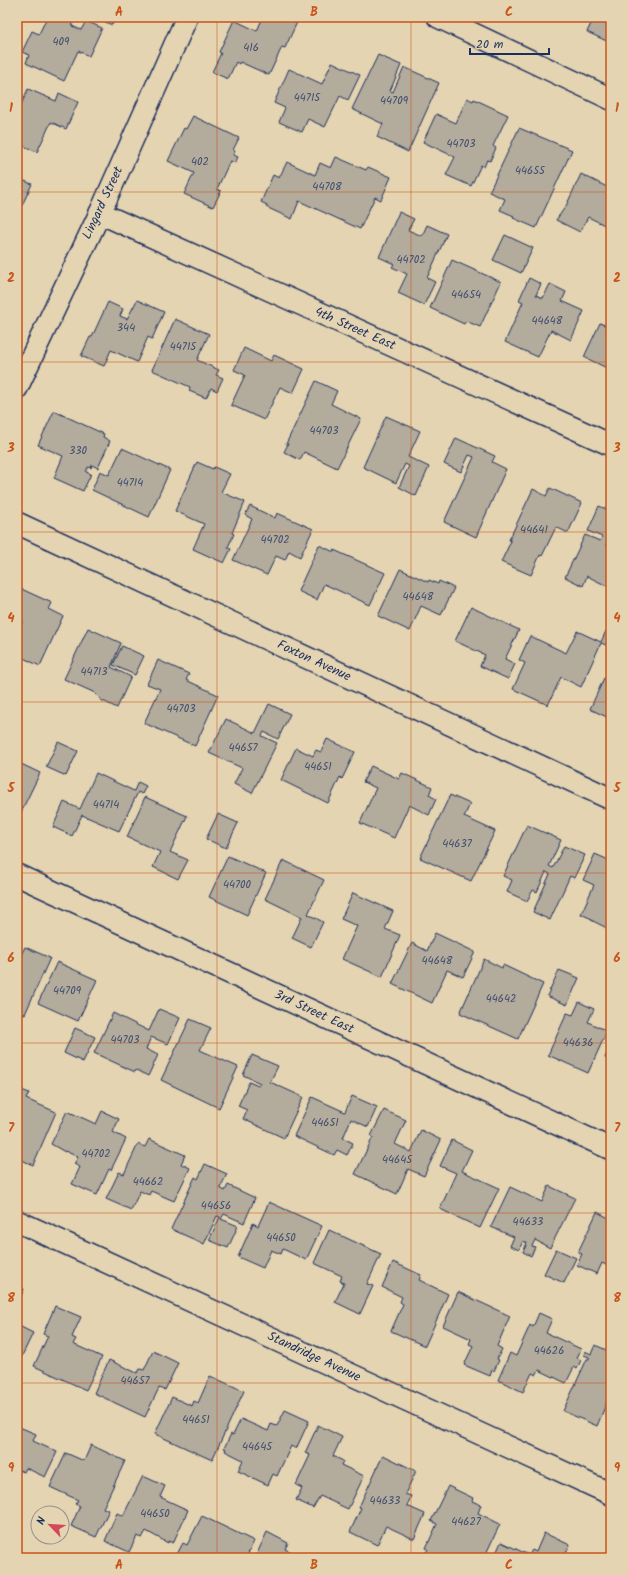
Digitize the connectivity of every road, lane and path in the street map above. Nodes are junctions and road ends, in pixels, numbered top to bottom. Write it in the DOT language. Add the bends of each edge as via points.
graph roads {
  1 [pos="187,17"];
  2 [pos="438,17"];
  3 [pos="611,99"];
  4 [pos="100,213"];
  5 [pos="17,388"];
  6 [pos="611,445"];
  7 [pos="17,523"];
  8 [pos="611,798"];
  9 [pos="17,875"];
  10 [pos="611,1149"];
  11 [pos="17,1221"];
  12 [pos="611,1494"];
  1 -- 4 [label="street, Lingard Street"];
  2 -- 3 [label="street"];
  4 -- 5 [label="street, Lingard Street"];
  4 -- 6 [label="street, 4th Street East"];
  7 -- 8 [label="street, Foxton Avenue"];
  9 -- 10 [label="street, 3rd Street East"];
  11 -- 12 [label="street, Standridge Avenue"];
}
